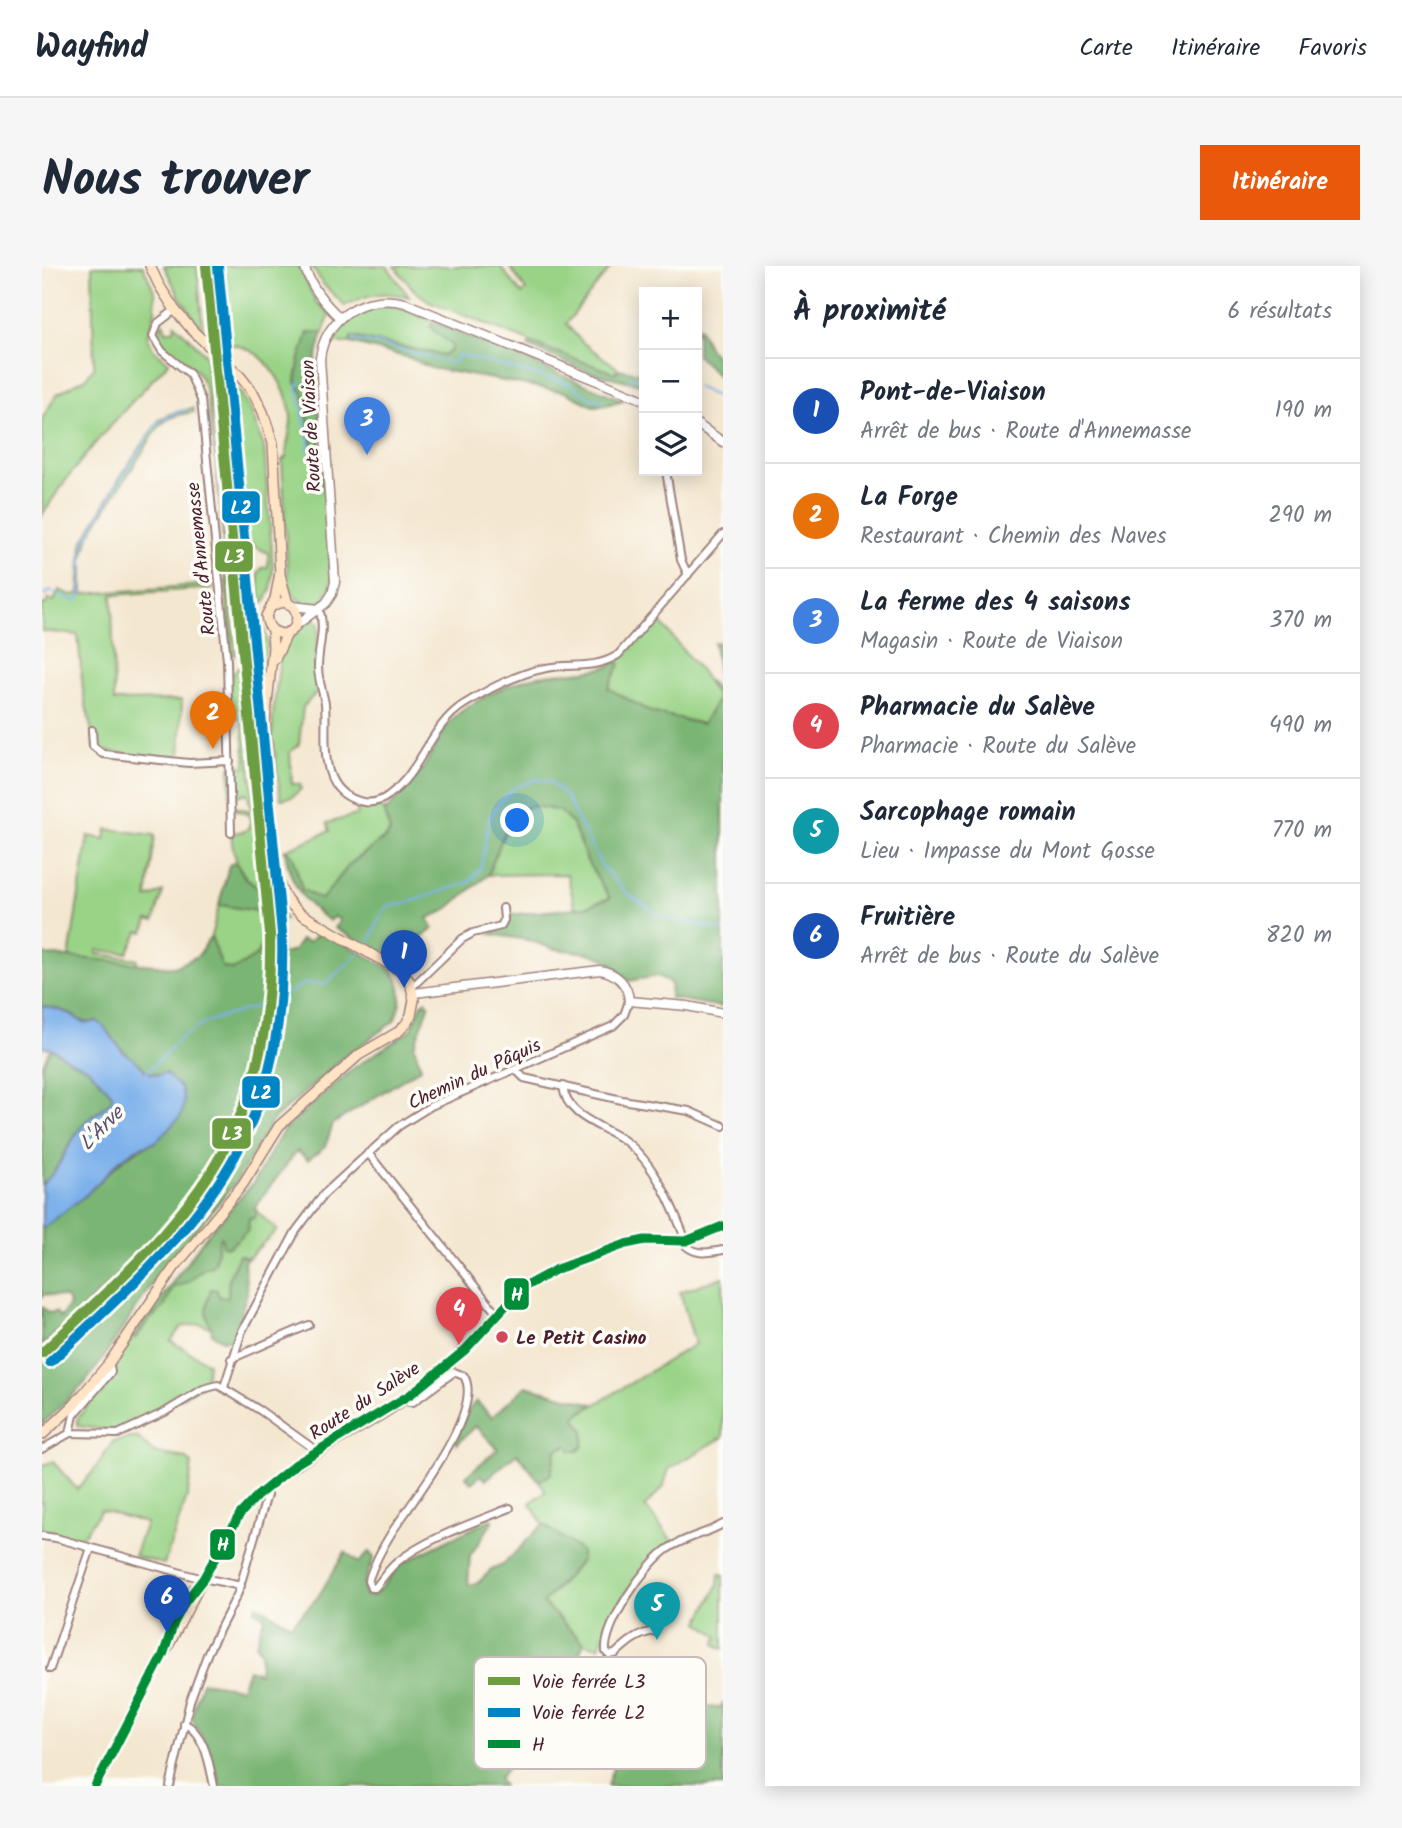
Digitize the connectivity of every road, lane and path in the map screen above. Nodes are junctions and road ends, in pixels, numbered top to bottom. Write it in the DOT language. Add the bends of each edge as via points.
graph roads {
  1 [pos="150,266"];
  2 [pos="304,266"];
  3 [pos="175,310"];
  4 [pos="340,318"];
  5 [pos="639,398"];
  6 [pos="702,427"];
  7 [pos="723,442"];
  8 [pos="667,476"];
  9 [pos="723,534"];
  10 [pos="279,573"];
  11 [pos="688,575"];
  12 [pos="290,605"];
  13 [pos="272,606"];
  14 [pos="318,609"];
  15 [pos="292,629"];
  16 [pos="272,630"];
  17 [pos="272,667"];
  18 [pos="92,730"];
  19 [pos="230,761"];
  20 [pos="231,833"];
  21 [pos="503,908"];
  22 [pos="413,990"];
  23 [pos="629,1001"];
  24 [pos="723,1013"];
  25 [pos="516,1070"];
  26 [pos="563,1086"];
  27 [pos="723,1126"];
  28 [pos="368,1153"];
  29 [pos="723,1226"];
  30 [pos="684,1241"];
  31 [pos="723,1250"];
  32 [pos="498,1315"];
  33 [pos="309,1325"];
  34 [pos="231,1359"];
  35 [pos="109,1363"];
  36 [pos="224,1387"];
  37 [pos="405,1398"];
  38 [pos="70,1433"];
  39 [pos="42,1435"];
  40 [pos="42,1449"];
  41 [pos="317,1451"];
  42 [pos="267,1488"];
  43 [pos="510,1507"];
  44 [pos="723,1524"];
  45 [pos="42,1536"];
  46 [pos="91,1548"];
  47 [pos="203,1578"];
  48 [pos="241,1586"];
  49 [pos="654,1631"];
  50 [pos="50,1669"];
  51 [pos="184,1723"];
  52 [pos="95,1786"];
  53 [pos="170,1786"];
  54 [pos="214,1786"];
  1 -- 3 [label="main road"];
  2 -- 4 [label="street" via="320,299"];
  3 -- 10 [label="main road" via="240,376 263,412 273,443"];
  3 -- 19 [label="street, Route d'Annemasse" via="158,323 153,336 162,351 190,374 201,400 226,649"];
  4 -- 5 [label="street" via="371,302 405,303"];
  4 -- 14 [label="street, Route de Viaison" via="326,335 320,359 335,582 329,599"];
  6 -- 7 [label="street"];
  8 -- 11 [label="street" via="681,560"];
  9 -- 11 [label="street"];
  10 -- 12 [label="main road"];
  10 -- 13 [label="main road"];
  11 -- 14 [label="street" via="611,659 524,674 461,706 398,787 370,803 354,800 341,790 328,769 318,666 323,622"];
  12 -- 13 [label="main road" via="280,602"];
  12 -- 14 [label="street"];
  12 -- 15 [label="main road" via="297,616"];
  13 -- 16 [label="main road" via="266,618"];
  14 -- 15 [label="street, Route de Viaison"];
  15 -- 16 [label="main road" via="279,634"];
  15 -- 17 [label="main road"];
  16 -- 17 [label="main road"];
  17 -- 22 [label="main road" via="265,738 277,881 293,908 392,965 407,977"];
  18 -- 19 [label="street" via="93,746 103,754 189,763"];
  19 -- 20 [label="street, Route d'Annemasse"];
  21 -- 22 [label="street" via="501,926 462,939"];
  22 -- 23 [label="street" via="592,970 618,978"];
  22 -- 35 [label="main road" via="413,1009 403,1027 359,1055 279,1126 249,1175 174,1268"];
  23 -- 24 [label="street"];
  23 -- 25 [label="street, Chemin du Pâquis" via="613,1026"];
  25 -- 26 [label="street" via="524,1078"];
  25 -- 28 [label="street, Chemin du Pâquis" via="431,1106"];
  26 -- 27 [label="street" via="689,1111"];
  26 -- 30 [label="street" via="572,1108 628,1143 646,1163 677,1217"];
  28 -- 32 [label="street"];
  28 -- 34 [label="street, Chemin du Pâquis" via="324,1194 300,1225"];
  29 -- 30 [label="main road, Route du Salève"];
  30 -- 31 [label="street" via="694,1252"];
  30 -- 32 [label="main road, Route du Salève" via="632,1242 567,1265 526,1285"];
  32 -- 37 [label="main road, Route du Salève" via="461,1354"];
  33 -- 34 [label="street"];
  34 -- 36 [label="street, Chemin du Pâquis"];
  35 -- 38 [label="street" via="111,1372 74,1415"];
  35 -- 39 [label="main road"];
  36 -- 38 [label="street" via="203,1389 118,1434"];
  36 -- 41 [label="street"];
  37 -- 41 [label="main road, Route du Salève"];
  37 -- 43 [label="street" via="413,1402 454,1372 468,1383 452,1442 390,1535 372,1570 369,1587 375,1588 395,1563 411,1553"];
  38 -- 40 [label="street"];
  41 -- 42 [label="main road, Route du Salève"];
  42 -- 47 [label="main road, Route du Salève" via="234,1522"];
  42 -- 48 [label="street"];
  44 -- 49 [label="street" via="657,1557 624,1601 606,1652 615,1654 631,1640"];
  45 -- 46 [label="street"];
  46 -- 47 [label="street"];
  46 -- 50 [label="street"];
  47 -- 48 [label="street"];
  47 -- 52 [label="main road, Route du Salève" via="187,1597 166,1650"];
  48 -- 51 [label="street" via="208,1652"];
  51 -- 53 [label="street"];
  51 -- 54 [label="street" via="203,1745"];
}
